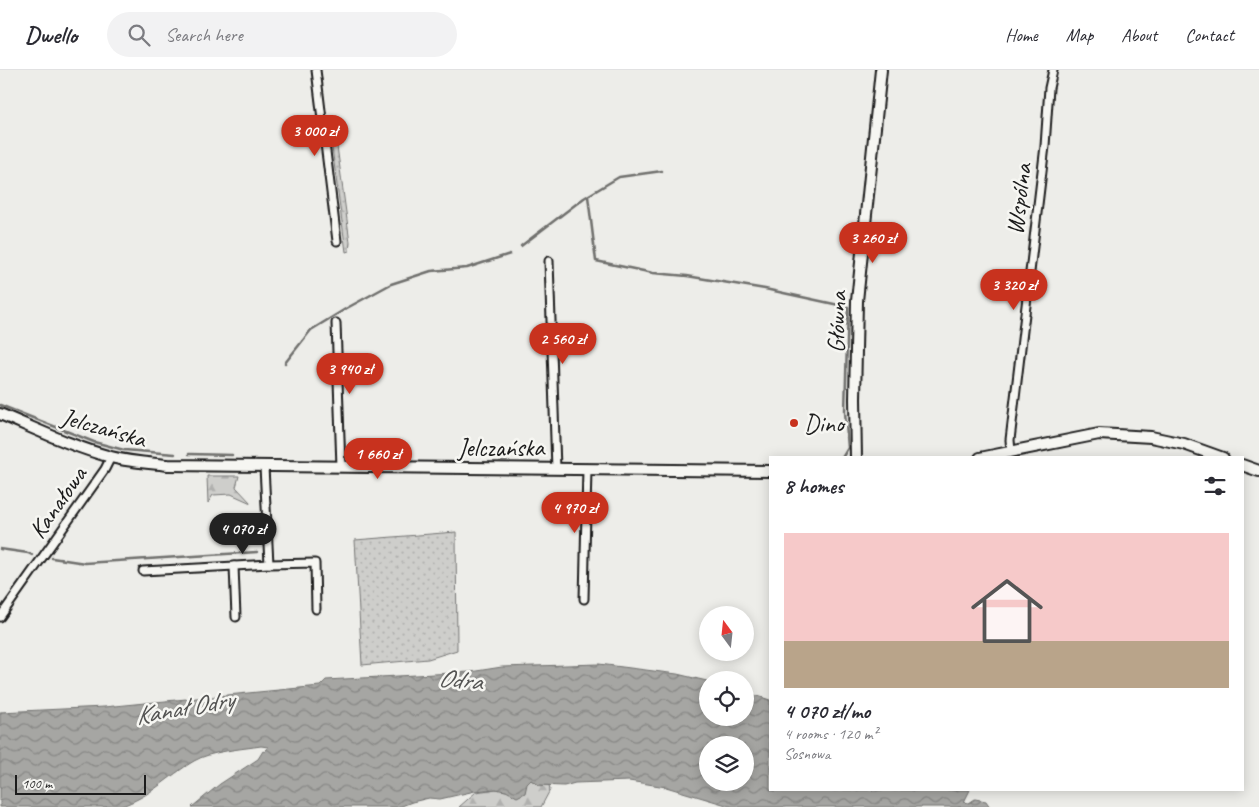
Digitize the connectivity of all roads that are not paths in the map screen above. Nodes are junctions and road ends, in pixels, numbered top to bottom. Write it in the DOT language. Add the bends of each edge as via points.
graph roads {
  1 [pos="316,70"];
  2 [pos="881,70"];
  3 [pos="1053,70"];
  4 [pos="337,241"];
  5 [pos="549,261"];
  6 [pos="336,323"];
  7 [pos="0,414"];
  8 [pos="1011,451"];
  9 [pos="856,456"];
  10 [pos="989,456"];
  11 [pos="1217,456"];
  12 [pos="111,457"];
  13 [pos="1244,466"];
  14 [pos="264,467"];
  15 [pos="341,467"];
  16 [pos="556,469"];
  17 [pos="587,469"];
  18 [pos="1259,470"];
  19 [pos="769,471"];
  20 [pos="269,564"];
  21 [pos="234,566"];
  22 [pos="143,571"];
  23 [pos="584,600"];
  24 [pos="316,608"];
  25 [pos="0,617"];
  26 [pos="236,617"];
  1 -- 4 [label="street"];
  2 -- 9 [label="main road, Główna" via="857,301"];
  3 -- 8 [label="street, Wspólna"];
  5 -- 16 [label="street"];
  6 -- 15 [label="street"];
  7 -- 12 [label="main road, Jelczańska"];
  8 -- 10 [label="main road"];
  8 -- 11 [label="main road" via="1099,434 1151,437"];
  12 -- 14 [label="main road, Jelczańska" via="168,465"];
  12 -- 25 [label="street, Kanałowa"];
  13 -- 18 [label="main road"];
  14 -- 15 [label="main road, Jelczańska"];
  14 -- 20 [label="street"];
  15 -- 16 [label="main road, Jelczańska"];
  16 -- 17 [label="main road, Jelczańska"];
  17 -- 19 [label="main road, Jelczańska"];
  17 -- 23 [label="street"];
  20 -- 21 [label="street"];
  20 -- 24 [label="street" via="315,563"];
  21 -- 22 [label="street"];
  21 -- 26 [label="street"];
}
